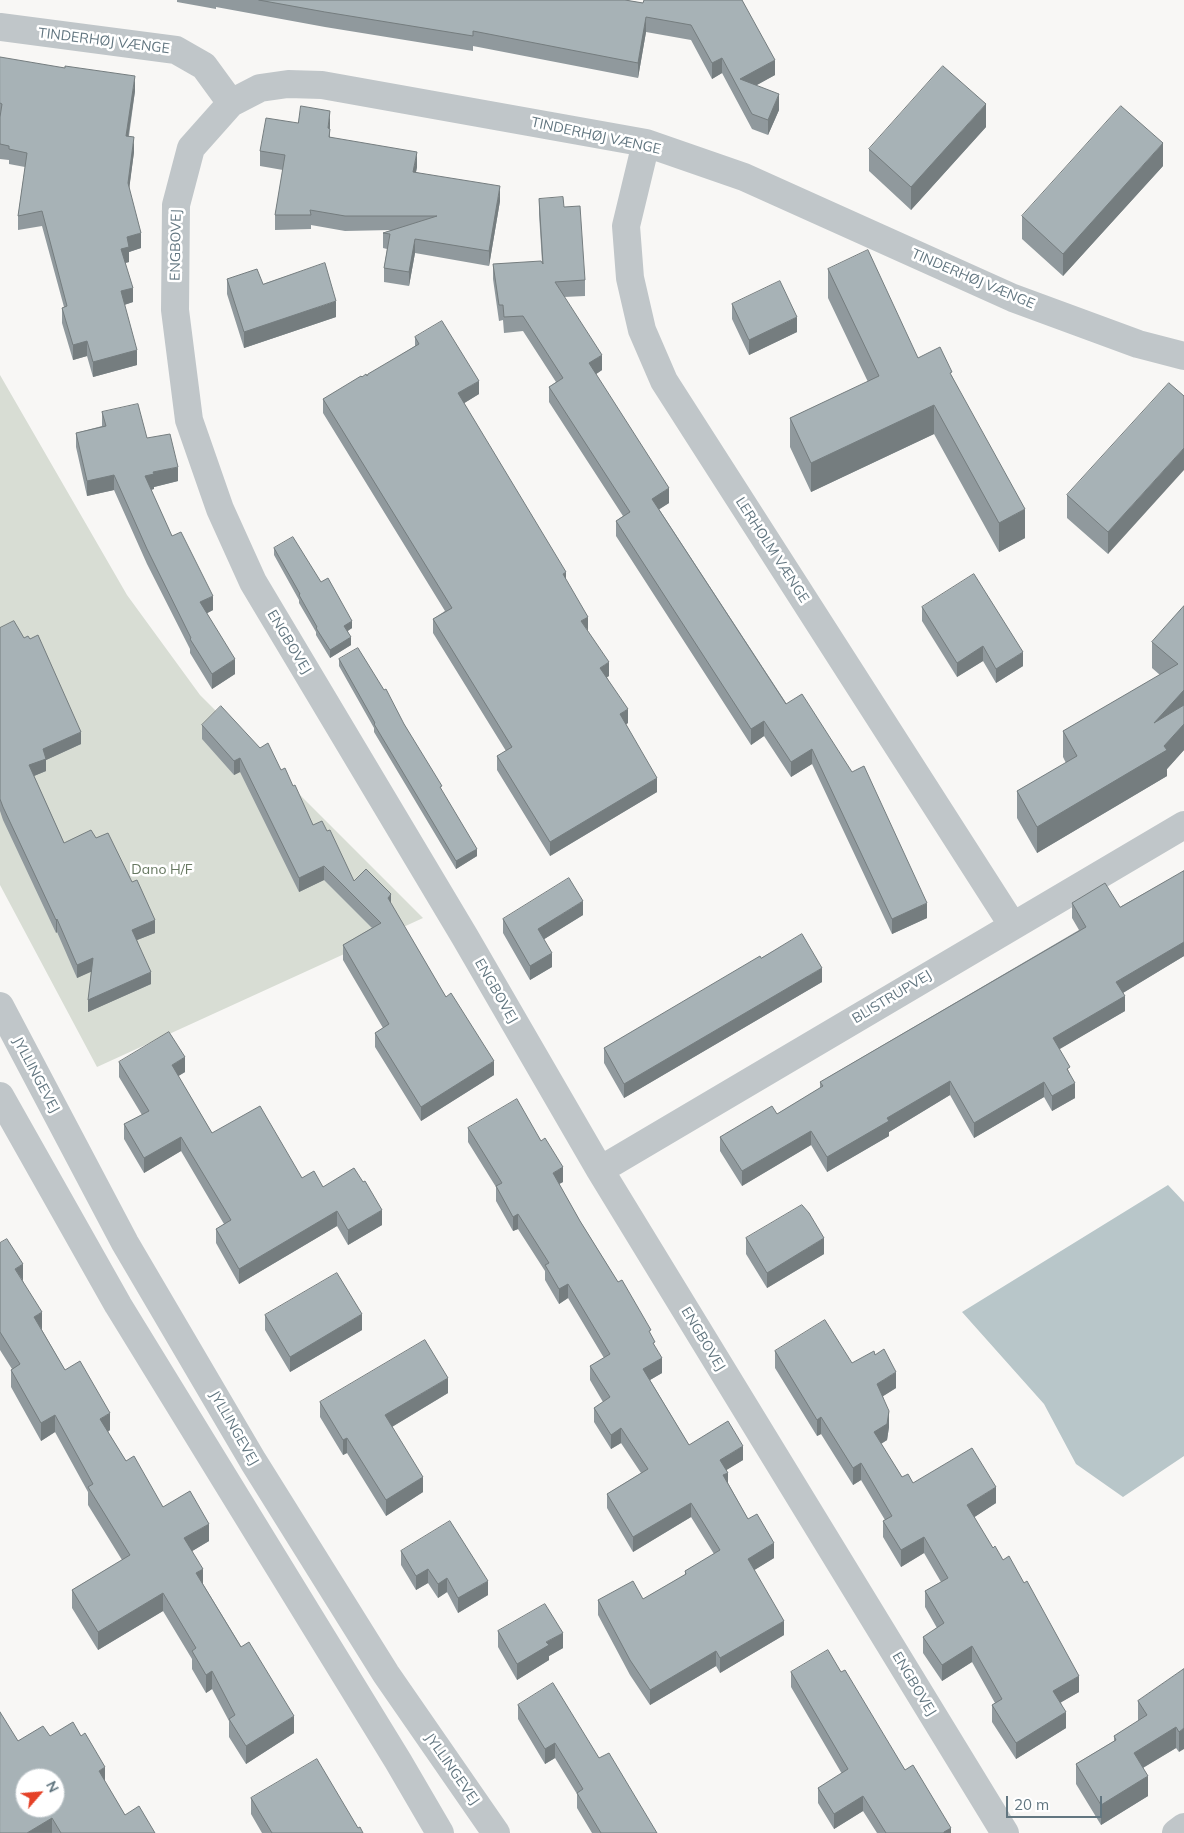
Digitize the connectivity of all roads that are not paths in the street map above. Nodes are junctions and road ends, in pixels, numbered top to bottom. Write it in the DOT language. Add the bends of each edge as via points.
graph roads {
  1 [pos="0,27"];
  2 [pos="231,103"];
  3 [pos="646,143"];
  4 [pos="1184,356"];
  5 [pos="1184,825"];
  6 [pos="1013,926"];
  7 [pos="0,1006"];
  8 [pos="0,1096"];
  9 [pos="600,1170"];
  10 [pos="1184,1827"];
  11 [pos="440,1833"];
  12 [pos="496,1833"];
  13 [pos="1005,1833"];
  14 [pos="1176,1833"];
  1 -- 2 [label="street, TINDERHØJ VÆNGE" via="176,50 204,66"];
  2 -- 3 [label="street, TINDERHØJ VÆNGE" via="260,88 288,84 322,85"];
  2 -- 9 [label="street, ENGBOVEJ" via="191,148 176,205 175,310 189,420 220,509 253,582"];
  3 -- 4 [label="street, TINDERHØJ VÆNGE" via="744,177 1013,298 1138,344"];
  3 -- 6 [label="street, LERHOLM VÆNGE" via="626,226 630,278 642,330 664,381"];
  5 -- 6 [label="street, BLISTRUPVEJ"];
  6 -- 9 [label="street, BLISTRUPVEJ"];
  7 -- 12 [label="street, JYLLINGEVEJ" via="126,1243 253,1461 386,1674"];
  8 -- 11 [label="street" via="118,1306"];
  9 -- 13 [label="street, ENGBOVEJ"];
  10 -- 14 [label="street"];
}
